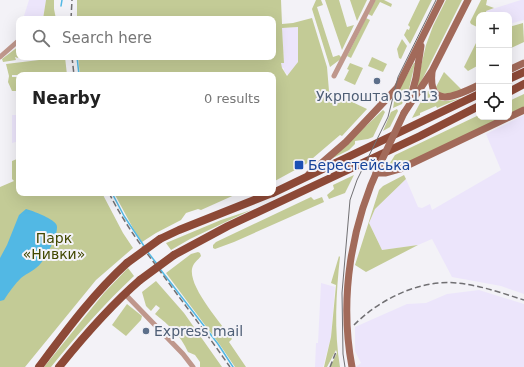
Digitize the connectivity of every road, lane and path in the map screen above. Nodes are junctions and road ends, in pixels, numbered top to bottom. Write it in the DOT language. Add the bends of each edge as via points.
graph roads {
  1 [pos="373,0"];
  2 [pos="441,0"];
  3 [pos="468,0"];
  4 [pos="423,38"];
  5 [pos="16,44"];
  6 [pos="0,58"];
  7 [pos="524,63"];
  8 [pos="512,69"];
  9 [pos="432,71"];
  10 [pos="524,72"];
  11 [pos="334,76"];
  12 [pos="512,78"];
  13 [pos="524,84"];
  14 [pos="476,86"];
  15 [pos="512,90"];
  16 [pos="476,95"];
  17 [pos="476,108"];
  18 [pos="406,110"];
  19 [pos="524,110"];
  20 [pos="376,173"];
  21 [pos="302,179"];
  22 [pos="276,192"];
  23 [pos="265,196"];
  24 [pos="124,293"];
  25 [pos="39,367"];
  26 [pos="59,367"];
  27 [pos="193,367"];
  28 [pos="352,367"];
  1 -- 11 [label="street"];
  2 -- 4 [label="main road"];
  3 -- 9 [label="main road"];
  4 -- 18 [label="main road" via="416,78"];
  4 -- 21 [label="main road" via="392,95 346,142"];
  5 -- 6 [label="street"];
  7 -- 8 [label="main road"];
  9 -- 14 [label="main road" via="432,88 441,97 452,97"];
  9 -- 18 [label="main road"];
  10 -- 12 [label="main road"];
  13 -- 15 [label="main road"];
  16 -- 21 [label="main road"];
  17 -- 24 [label="main road, bridge" via="174,254"];
  18 -- 20 [label="main road, bridge"];
  19 -- 20 [label="main road" via="400,169"];
  20 -- 28 [label="main road" via="356,233 346,294"];
  21 -- 22 [label="main road"];
  23 -- 25 [label="main road, bridge" via="160,239 127,263 92,299"];
  24 -- 26 [label="main road"];
  24 -- 27 [label="street"];
}
